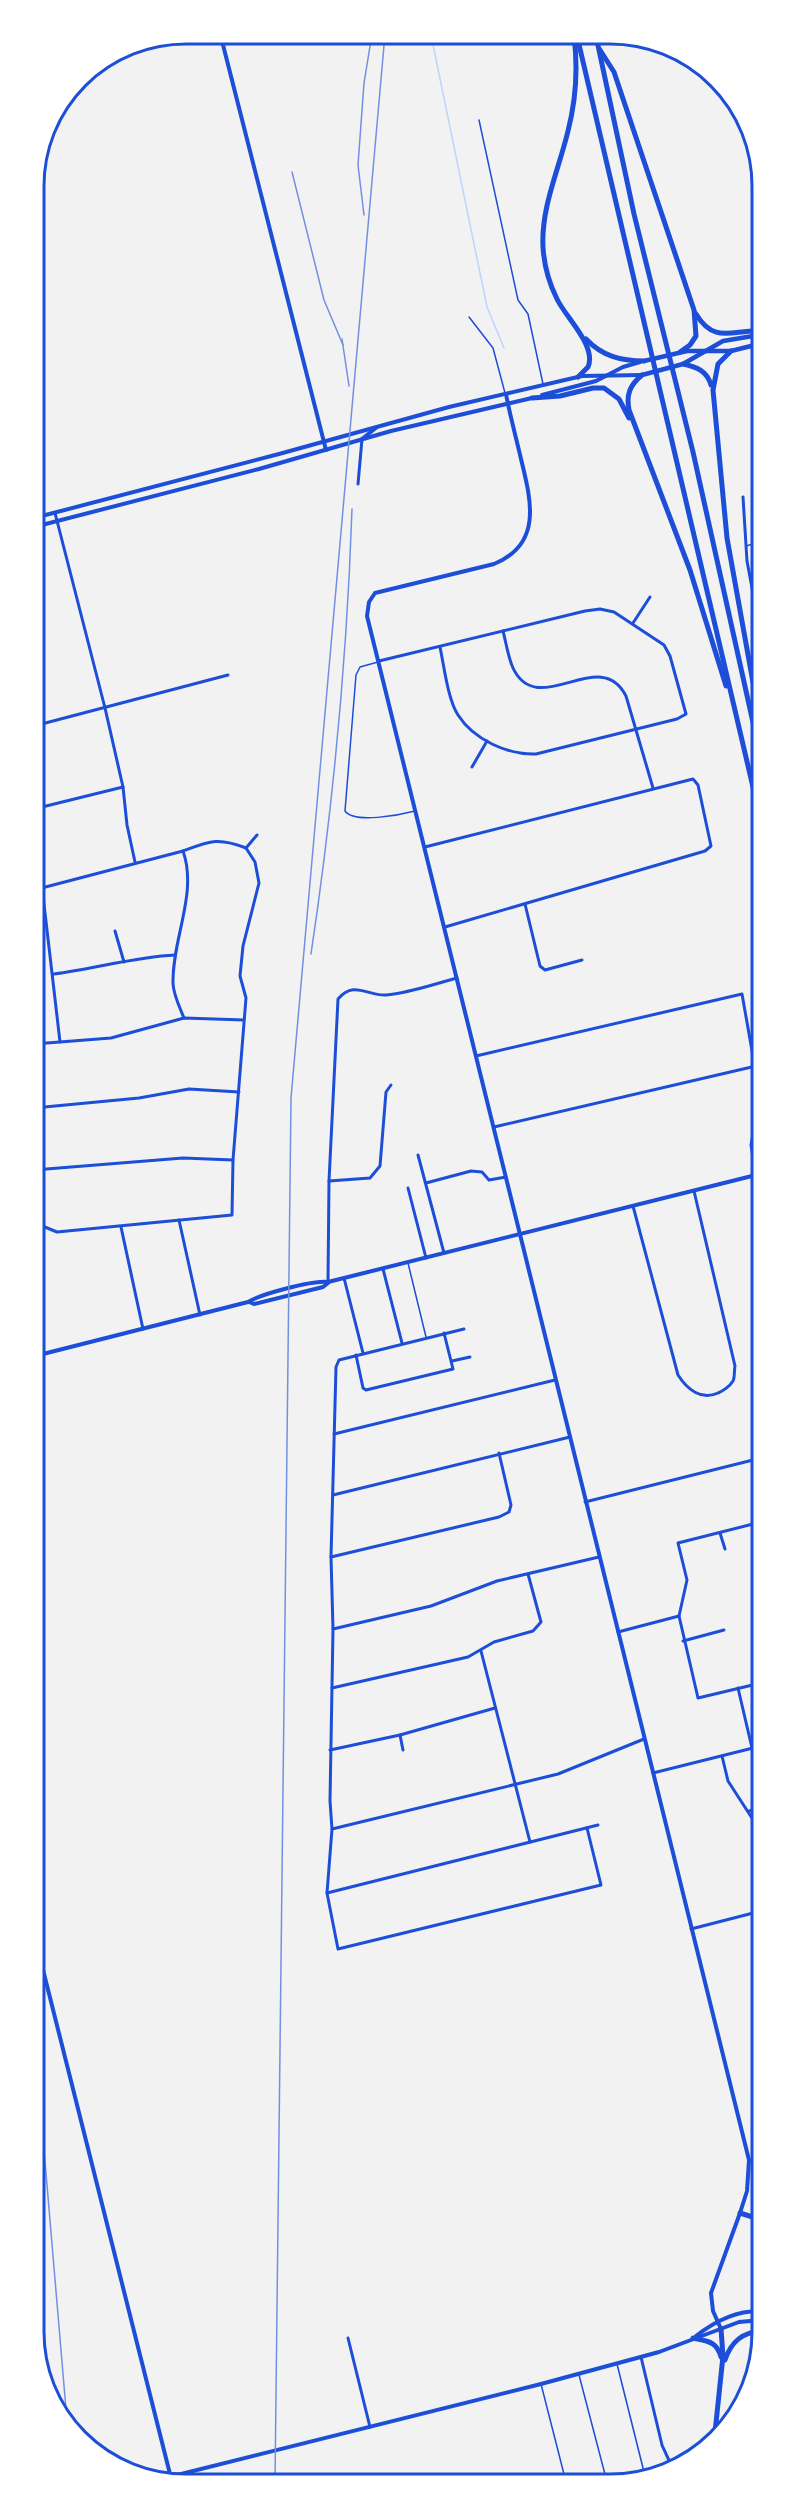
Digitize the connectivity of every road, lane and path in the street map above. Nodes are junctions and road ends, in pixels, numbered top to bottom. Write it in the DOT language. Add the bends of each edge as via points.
graph roads {
  1 [pos="223,44"];
  2 [pos="575,44"];
  3 [pos="577,44"];
  4 [pos="598,46"];
  5 [pos="479,120"];
  6 [pos="694,310"];
  7 [pos="469,317"];
  8 [pos="573,325"];
  9 [pos="752,333"];
  10 [pos="752,335"];
  11 [pos="752,346"];
  12 [pos="704,351"];
  13 [pos="731,351"];
  14 [pos="680,352"];
  15 [pos="644,361"];
  16 [pos="683,364"];
  17 [pos="611,375"];
  18 [pos="642,375"];
  19 [pos="578,377"];
  20 [pos="543,385"];
  21 [pos="713,390"];
  22 [pos="506,394"];
  23 [pos="532,398"];
  24 [pos="508,404"];
  25 [pos="379,425"];
  26 [pos="640,438"];
  27 [pos="362,439"];
  28 [pos="323,441"];
  29 [pos="326,450"];
  30 [pos="358,484"];
  31 [pos="743,497"];
  32 [pos="55,512"];
  33 [pos="44,515"];
  34 [pos="57,521"];
  35 [pos="44,524"];
  36 [pos="752,544"];
  37 [pos="746,546"];
  38 [pos="752,592"];
  39 [pos="650,597"];
  40 [pos="633,623"];
  41 [pos="503,631"];
  42 [pos="440,647"];
  43 [pos="379,661"];
  44 [pos="228,675"];
  45 [pos="752,676"];
  46 [pos="105,708"];
  47 [pos="752,717"];
  48 [pos="44,723"];
  49 [pos="738,728"];
  50 [pos="635,729"];
  51 [pos="488,741"];
  52 [pos="472,767"];
  53 [pos="752,784"];
  54 [pos="123,787"];
  55 [pos="653,788"];
  56 [pos="44,807"];
  57 [pos="416,811"];
  58 [pos="257,835"];
  59 [pos="425,846"];
  60 [pos="246,848"];
  61 [pos="183,851"];
  62 [pos="135,862"];
  63 [pos="44,886"];
  64 [pos="44,902"];
  65 [pos="525,904"];
  66 [pos="444,927"];
  67 [pos="115,931"];
  68 [pos="175,955"];
  69 [pos="582,960"];
  70 [pos="124,962"];
  71 [pos="54,974"];
  72 [pos="457,978"];
  73 [pos="184,1018"];
  74 [pos="244,1020"];
  75 [pos="60,1042"];
  76 [pos="44,1043"];
  77 [pos="752,1043"];
  78 [pos="476,1056"];
  79 [pos="752,1067"];
  80 [pos="391,1085"];
  81 [pos="239,1092"];
  82 [pos="44,1107"];
  83 [pos="494,1127"];
  84 [pos="418,1155"];
  85 [pos="233,1160"];
  86 [pos="44,1169"];
  87 [pos="506,1177"];
  88 [pos="752,1177"];
  89 [pos="328,1181"];
  90 [pos="426,1184"];
  91 [pos="408,1188"];
  92 [pos="694,1191"];
  93 [pos="633,1206"];
  94 [pos="179,1220"];
  95 [pos="121,1227"];
  96 [pos="44,1228"];
  97 [pos="520,1234"];
  98 [pos="444,1253"];
  99 [pos="426,1258"];
  100 [pos="408,1263"];
  101 [pos="383,1269"];
  102 [pos="344,1278"];
  103 [pos="328,1282"];
  104 [pos="200,1315"];
  105 [pos="143,1329"];
  106 [pos="464,1329"];
  107 [pos="444,1333"];
  108 [pos="426,1337"];
  109 [pos="402,1343"];
  110 [pos="363,1353"];
  111 [pos="44,1354"];
  112 [pos="356,1355"];
  113 [pos="470,1357"];
  114 [pos="452,1361"];
  115 [pos="555,1380"];
  116 [pos="334,1434"];
  117 [pos="570,1437"];
  118 [pos="499,1453"];
  119 [pos="751,1460"];
  120 [pos="333,1495"];
  121 [pos="585,1502"];
  122 [pos="751,1525"];
  123 [pos="720,1533"];
  124 [pos="725,1549"];
  125 [pos="331,1557"];
  126 [pos="599,1557"];
  127 [pos="528,1574"];
  128 [pos="679,1616"];
  129 [pos="333,1629"];
  130 [pos="724,1630"];
  131 [pos="618,1632"];
  132 [pos="684,1641"];
  133 [pos="481,1651"];
  134 [pos="751,1685"];
  135 [pos="332,1688"];
  136 [pos="738,1688"];
  137 [pos="495,1708"];
  138 [pos="400,1734"];
  139 [pos="644,1739"];
  140 [pos="751,1745"];
  141 [pos="752,1748"];
  142 [pos="330,1750"];
  143 [pos="403,1750"];
  144 [pos="722,1756"];
  145 [pos="653,1773"];
  146 [pos="515,1786"];
  147 [pos="749,1811"];
  148 [pos="751,1815"];
  149 [pos="598,1825"];
  150 [pos="587,1828"];
  151 [pos="332,1829"];
  152 [pos="530,1842"];
  153 [pos="327,1893"];
  154 [pos="751,1914"];
  155 [pos="691,1929"];
  156 [pos="44,1974"];
  157 [pos="740,2213"];
  158 [pos="751,2217"];
  159 [pos="751,2312"];
  160 [pos="718,2321"];
  161 [pos="751,2321"];
  162 [pos="721,2329"];
  163 [pos="751,2333"];
  164 [pos="348,2338"];
  165 [pos="693,2338"];
  166 [pos="641,2357"];
  167 [pos="616,2363"];
  168 [pos="722,2367"];
  169 [pos="578,2374"];
  170 [pos="541,2384"];
  171 [pos="716,2426"];
  172 [pos="370,2427"];
  173 [pos="670,2461"];
  174 [pos="644,2471"];
  175 [pos="169,2473"];
  176 [pos="178,2474"];
  177 [pos="564,2474"];
  178 [pos="605,2474"];
  1 -- 28 [label="street"];
  2 -- 8 [label="highway" via="573,110 546,208 543,234 550,284"];
  3 -- 49 [label="highway"];
  4 -- 6 [label="highway" via="614,72"];
  4 -- 47 [label="highway"];
  5 -- 20 [label="lane" via="518,300 528,314"];
  6 -- 9 [label="highway" via="703,324 719,333"];
  6 -- 14 [label="highway" via="696,336"];
  7 -- 22 [label="lane" via="493,348"];
  8 -- 15 [label="highway" via="604,354"];
  8 -- 19 [label="highway" via="591,356 588,367"];
  10 -- 12 [label="main road"];
  11 -- 13 [label="main road"];
  12 -- 13 [label="main road"];
  12 -- 14 [label="main road"];
  12 -- 16 [label="main road"];
  13 -- 21 [label="highway" via="718,364"];
  14 -- 15 [label="main road"];
  15 -- 17 [label="street"];
  16 -- 18 [label="main road"];
  16 -- 21 [label="highway" via="705,373"];
  17 -- 18 [label="street"];
  17 -- 19 [label="street"];
  17 -- 23 [label="street"];
  18 -- 26 [label="highway" via="628,396"];
  19 -- 20 [label="street"];
  20 -- 22 [label="street"];
  21 -- 45 [label="highway" via="727,538"];
  22 -- 24 [label="street"];
  22 -- 25 [label="street"];
  23 -- 24 [label="street"];
  23 -- 26 [label="highway" via="593,388 608,390 619,399"];
  24 -- 27 [label="street"];
  24 -- 43 [label="street" via="528,490 531,511 527,532 509,556 494,564 375,593 369,602 368,616"];
  25 -- 27 [label="street"];
  25 -- 28 [label="street"];
  26 -- 49 [label="highway" via="690,570"];
  27 -- 29 [label="street"];
  27 -- 30 [label="street"];
  28 -- 29 [label="street"];
  28 -- 32 [label="street"];
  29 -- 34 [label="street"];
  31 -- 37 [label="street"];
  32 -- 33 [label="street"];
  32 -- 34 [label="street"];
  34 -- 35 [label="street"];
  34 -- 46 [label="street"];
  36 -- 37 [label="lane"];
  37 -- 38 [label="street"];
  39 -- 40 [label="street"];
  40 -- 41 [label="street" via="600,609"];
  40 -- 50 [label="street" via="664,645 686,714"];
  41 -- 42 [label="street"];
  41 -- 50 [label="street" via="513,668 523,682 535,688 596,676 614,679 626,696"];
  42 -- 43 [label="street"];
  42 -- 51 [label="street" via="457,714"];
  43 -- 57 [label="street"];
  43 -- 57 [label="lane" via="368,663 356,675 344,806 350,817"];
  44 -- 46 [label="street"];
  46 -- 48 [label="street"];
  46 -- 54 [label="street"];
  49 -- 53 [label="highway"];
  50 -- 51 [label="street" via="536,754 510,751"];
  50 -- 55 [label="street"];
  51 -- 52 [label="street"];
  54 -- 56 [label="street"];
  54 -- 62 [label="street"];
  55 -- 59 [label="street"];
  55 -- 65 [label="street" via="693,778 698,785 711,846"];
  57 -- 59 [label="street"];
  58 -- 60 [label="street"];
  59 -- 66 [label="street"];
  60 -- 61 [label="street" via="227,841 206,842"];
  60 -- 74 [label="street" via="255,862 259,883 243,946 240,976 246,998"];
  61 -- 62 [label="street"];
  61 -- 68 [label="street" via="189,877"];
  62 -- 63 [label="street"];
  64 -- 71 [label="street"];
  65 -- 66 [label="street"];
  65 -- 69 [label="street" via="540,966 545,970"];
  66 -- 72 [label="street"];
  67 -- 70 [label="street"];
  68 -- 70 [label="street"];
  68 -- 73 [label="street" via="173,985"];
  70 -- 71 [label="street"];
  71 -- 75 [label="street"];
  72 -- 78 [label="street"];
  72 -- 89 [label="street" via="384,995 355,989 338,999"];
  73 -- 74 [label="street"];
  73 -- 75 [label="street" via="111,1038"];
  74 -- 81 [label="street"];
  75 -- 76 [label="street"];
  77 -- 78 [label="street" via="742,994"];
  78 -- 83 [label="street"];
  79 -- 83 [label="street"];
  80 -- 89 [label="street" via="386,1092 380,1166 370,1178"];
  81 -- 82 [label="street" via="189,1089"];
  81 -- 85 [label="street"];
  83 -- 87 [label="street"];
  84 -- 90 [label="street"];
  85 -- 86 [label="street" via="183,1158"];
  85 -- 94 [label="street" via="232,1215"];
  87 -- 90 [label="street" via="489,1180 482,1173 471,1171"];
  87 -- 97 [label="street"];
  88 -- 92 [label="street"];
  89 -- 103 [label="street"];
  90 -- 98 [label="street"];
  91 -- 99 [label="street"];
  92 -- 93 [label="street"];
  92 -- 93 [label="street" via="735,1366 733,1381 711,1397 685,1386 672,1357"];
  93 -- 97 [label="street"];
  94 -- 95 [label="street"];
  94 -- 104 [label="street"];
  95 -- 96 [label="street" via="57,1232"];
  95 -- 105 [label="street"];
  97 -- 98 [label="street"];
  97 -- 115 [label="street"];
  98 -- 99 [label="street"];
  99 -- 100 [label="street"];
  100 -- 101 [label="street"];
  100 -- 108 [label="lane"];
  101 -- 102 [label="street"];
  101 -- 109 [label="street"];
  102 -- 103 [label="street"];
  102 -- 110 [label="street"];
  103 -- 104 [label="street" via="312,1283"];
  104 -- 105 [label="street"];
  105 -- 111 [label="street"];
  106 -- 107 [label="street"];
  107 -- 108 [label="street"];
  107 -- 114 [label="street"];
  108 -- 109 [label="street"];
  109 -- 110 [label="street"];
  110 -- 112 [label="street"];
  112 -- 114 [label="street" via="366,1390 453,1369"];
  112 -- 116 [label="street" via="339,1360 336,1367"];
  113 -- 114 [label="street"];
  115 -- 116 [label="street"];
  115 -- 117 [label="street"];
  116 -- 120 [label="street"];
  117 -- 118 [label="street"];
  117 -- 121 [label="street"];
  118 -- 120 [label="street"];
  118 -- 125 [label="street" via="511,1505 509,1512"];
  119 -- 121 [label="street"];
  120 -- 125 [label="street"];
  121 -- 126 [label="street"];
  122 -- 123 [label="street"];
  123 -- 124 [label="street"];
  123 -- 128 [label="street" via="678,1543 687,1580"];
  125 -- 129 [label="street"];
  126 -- 127 [label="street"];
  126 -- 131 [label="street"];
  127 -- 129 [label="street" via="497,1581 431,1606"];
  127 -- 133 [label="street" via="540,1622 533,1631 494,1642"];
  128 -- 131 [label="street"];
  128 -- 132 [label="street"];
  129 -- 135 [label="street"];
  130 -- 132 [label="street"];
  131 -- 139 [label="street"];
  132 -- 136 [label="street" via="698,1698"];
  133 -- 135 [label="street"];
  133 -- 137 [label="street"];
  134 -- 136 [label="street"];
  135 -- 142 [label="street"];
  136 -- 140 [label="street"];
  137 -- 138 [label="street"];
  137 -- 146 [label="street"];
  138 -- 142 [label="street"];
  138 -- 143 [label="street"];
  139 -- 145 [label="street"];
  139 -- 146 [label="street" via="558,1774"];
  141 -- 144 [label="street"];
  142 -- 151 [label="street"];
  144 -- 145 [label="street"];
  144 -- 147 [label="street" via="728,1781"];
  145 -- 155 [label="street"];
  146 -- 151 [label="street"];
  146 -- 152 [label="street"];
  147 -- 148 [label="street"];
  149 -- 150 [label="street"];
  150 -- 152 [label="street"];
  150 -- 153 [label="street" via="601,1885 338,1950"];
  151 -- 153 [label="street"];
  152 -- 153 [label="street"];
  154 -- 155 [label="street"];
  155 -- 157 [label="street" via="749,2160"];
  156 -- 175 [label="street"];
  157 -- 158 [label="highway"];
  157 -- 160 [label="street" via="711,2293"];
  159 -- 160 [label="street"];
  160 -- 162 [label="street"];
  160 -- 165 [label="street"];
  161 -- 162 [label="street"];
  162 -- 165 [label="street"];
  162 -- 168 [label="highway"];
  163 -- 168 [label="highway" via="729,2349"];
  164 -- 172 [label="street"];
  165 -- 166 [label="street"];
  165 -- 168 [label="highway" via="716,2345"];
  166 -- 167 [label="street"];
  166 -- 173 [label="street"];
  167 -- 169 [label="street"];
  167 -- 174 [label="lane"];
  168 -- 171 [label="highway"];
  169 -- 170 [label="street"];
  169 -- 178 [label="lane"];
  170 -- 172 [label="street"];
  170 -- 177 [label="lane"];
  172 -- 176 [label="street"];
}
